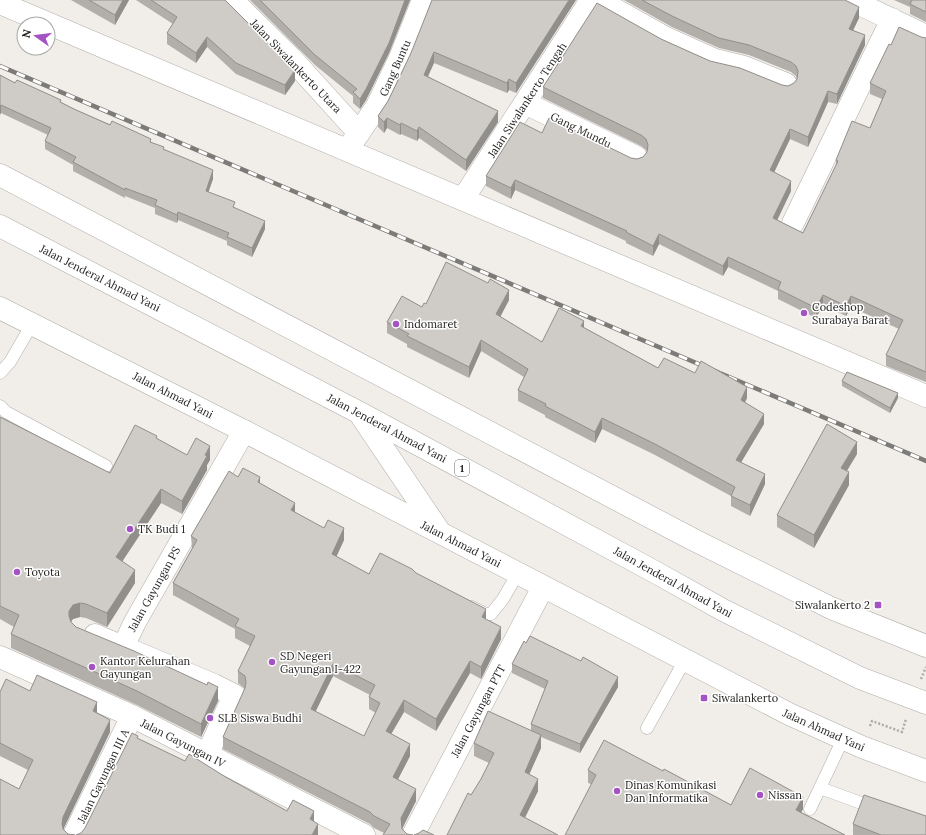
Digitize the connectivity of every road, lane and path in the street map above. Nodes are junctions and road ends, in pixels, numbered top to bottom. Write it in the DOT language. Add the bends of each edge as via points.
graph roads {
  1 [pos="232,0"];
  2 [pos="423,0"];
  3 [pos="591,0"];
  4 [pos="598,0"];
  5 [pos="851,0"];
  6 [pos="0,3"];
  7 [pos="892,19"];
  8 [pos="926,36"];
  9 [pos="786,84"];
  10 [pos="525,103"];
  11 [pos="353,141"];
  12 [pos="636,157"];
  13 [pos="0,175"];
  14 [pos="463,199"];
  15 [pos="793,223"];
  16 [pos="0,226"];
  17 [pos="0,308"];
  18 [pos="32,324"];
  19 [pos="0,373"];
  20 [pos="926,396"];
  21 [pos="0,406"];
  22 [pos="360,413"];
  23 [pos="244,431"];
  24 [pos="106,466"];
  25 [pos="441,533"];
  26 [pos="518,573"];
  27 [pos="544,587"];
  28 [pos="460,601"];
  29 [pos="81,629"];
  30 [pos="123,646"];
  31 [pos="926,646"];
  32 [pos="0,657"];
  33 [pos="685,660"];
  34 [pos="926,703"];
  35 [pos="132,716"];
  36 [pos="647,728"];
  37 [pos="843,739"];
  38 [pos="207,755"];
  39 [pos="926,771"];
  40 [pos="820,788"];
  41 [pos="810,808"];
  42 [pos="884,811"];
  43 [pos="74,835"];
  44 [pos="364,835"];
  45 [pos="413,835"];
  1 -- 11 [label="main road, Jalan Siwalankerto Utara" via="291,58"];
  2 -- 11 [label="main road, Gang Buntu" via="397,65 377,106"];
  3 -- 10 [label="main road, Jalan Siwalankerto Tengah"];
  4 -- 9 [label="main road" via="666,38 715,60 744,67"];
  5 -- 7 [label="main road"];
  6 -- 11 [label="main road"];
  7 -- 8 [label="main road"];
  7 -- 15 [label="main road"];
  10 -- 12 [label="main road, Gang Mundu"];
  10 -- 14 [label="main road, Jalan Siwalankerto Tengah"];
  11 -- 14 [label="main road"];
  13 -- 31 [label="main road" via="694,540 831,608"];
  14 -- 20 [label="main road"];
  16 -- 22 [label="main road, Jalan Jenderal Ahmad Yani / 1"];
  17 -- 18 [label="main road, Jalan Ahmad Yani"];
  18 -- 19 [label="lane" via="10,362"];
  18 -- 23 [label="main road, Jalan Ahmad Yani"];
  21 -- 24 [label="lane" via="6,412"];
  22 -- 25 [label="main road"];
  22 -- 34 [label="main road, Jalan Jenderal Ahmad Yani / 1" via="723,610 860,678"];
  23 -- 25 [label="main road, Jalan Ahmad Yani"];
  23 -- 30 [label="main road, Jalan Gayungan PS"];
  25 -- 26 [label="main road, Jalan Ahmad Yani"];
  26 -- 27 [label="main road, Jalan Ahmad Yani"];
  26 -- 28 [label="lane" via="491,614"];
  27 -- 33 [label="main road, Jalan Ahmad Yani"];
  27 -- 45 [label="main road, Jalan Gayungan PTT"];
  29 -- 30 [label="main road"];
  30 -- 38 [label="main road" via="234,695"];
  32 -- 35 [label="main road, Jalan Gayungan IV"];
  33 -- 36 [label="lane"];
  33 -- 37 [label="main road, Jalan Ahmad Yani"];
  35 -- 38 [label="main road, Jalan Gayungan IV"];
  35 -- 43 [label="main road, Jalan Gayungan III A"];
  37 -- 39 [label="main road, Jalan Ahmad Yani"];
  37 -- 40 [label="lane"];
  38 -- 44 [label="main road, Jalan Gayungan IV"];
  40 -- 41 [label="lane"];
  40 -- 42 [label="lane"];
}
